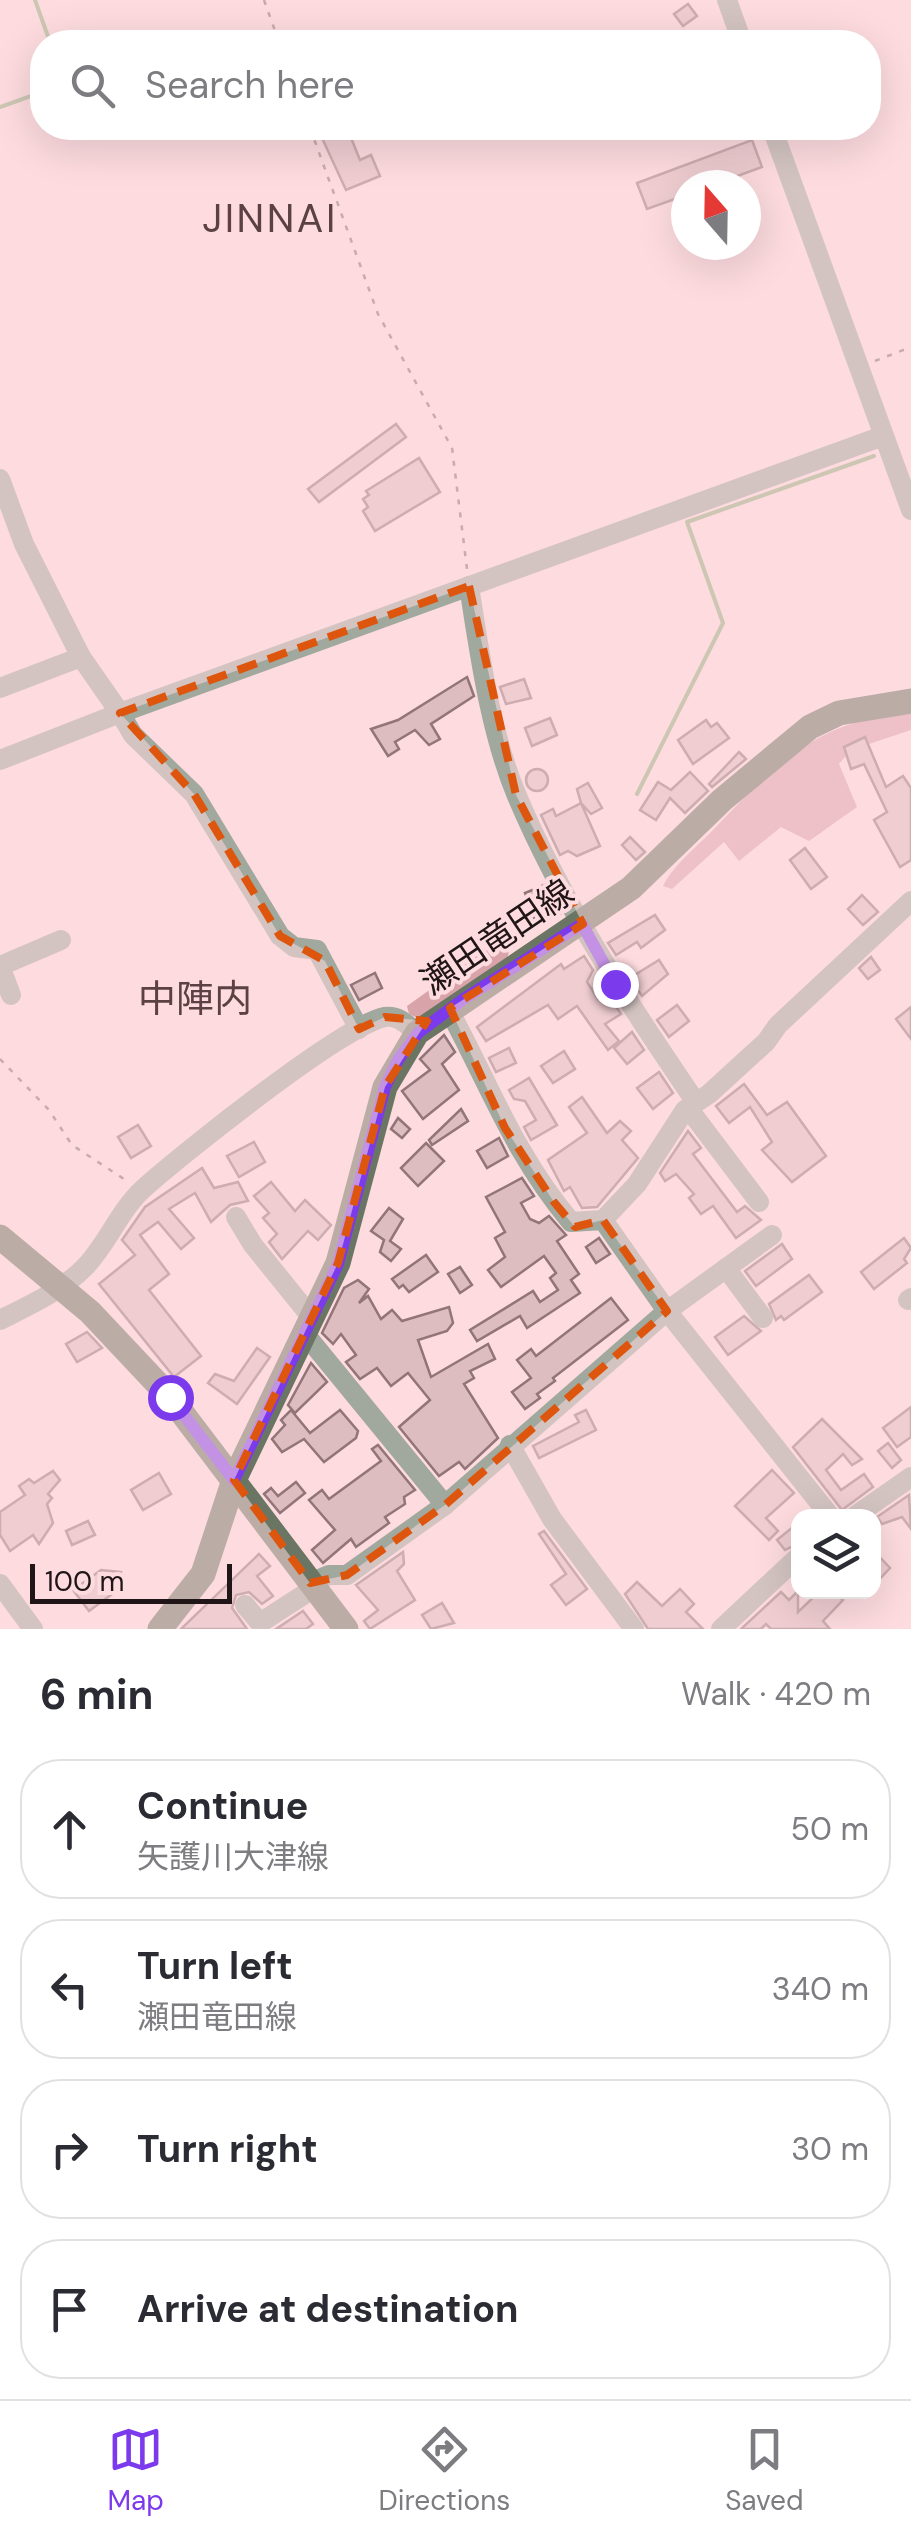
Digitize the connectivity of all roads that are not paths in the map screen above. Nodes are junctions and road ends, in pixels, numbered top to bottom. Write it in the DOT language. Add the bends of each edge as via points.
graph roads {
  1 [pos="727,0"];
  2 [pos="738,30"];
  3 [pos="776,140"];
  4 [pos="883,436"];
  5 [pos="0,479"];
  6 [pos="911,510"];
  7 [pos="470,586"];
  8 [pos="82,657"];
  9 [pos="0,688"];
  10 [pos="911,701"];
  11 [pos="120,713"];
  12 [pos="0,760"];
  13 [pos="911,901"];
  14 [pos="582,924"];
  15 [pos="61,940"];
  16 [pos="0,966"];
  17 [pos="11,995"];
  18 [pos="449,1010"];
  19 [pos="359,1029"];
  20 [pos="418,1033"];
  21 [pos="691,1104"];
  22 [pos="759,1202"];
  23 [pos="236,1217"];
  24 [pos="603,1220"];
  25 [pos="772,1235"];
  26 [pos="0,1237"];
  27 [pos="726,1268"];
  28 [pos="60,1286"];
  29 [pos="667,1311"];
  30 [pos="763,1318"];
  31 [pos="0,1320"];
  32 [pos="309,1326"];
  33 [pos="510,1445"];
  34 [pos="911,1477"];
  35 [pos="234,1480"];
  36 [pos="445,1506"];
  37 [pos="824,1509"];
  38 [pos="865,1509"];
  39 [pos="791,1564"];
  40 [pos="0,1584"];
  41 [pos="312,1585"];
  42 [pos="245,1604"];
  43 [pos="255,1626"];
  44 [pos="33,1629"];
  45 [pos="160,1629"];
  46 [pos="346,1629"];
  47 [pos="634,1629"];
  48 [pos="722,1629"];
  1 -- 2 [label="street"];
  3 -- 4 [label="street"];
  4 -- 6 [label="street"];
  4 -- 7 [label="street"];
  5 -- 8 [label="street" via="24,544"];
  7 -- 11 [label="street"];
  7 -- 14 [label="street" via="516,796"];
  8 -- 9 [label="street"];
  8 -- 11 [label="street"];
  10 -- 14 [label="main road, 瀬田竜田線" via="839,713 810,727"];
  11 -- 12 [label="street"];
  11 -- 19 [label="street" via="133,735 194,794 280,936 294,948 316,950 325,961"];
  13 -- 21 [label="street" via="766,1042"];
  14 -- 18 [label="main road, 瀬田竜田線"];
  14 -- 21 [label="street"];
  15 -- 16 [label="street"];
  16 -- 17 [label="street"];
  18 -- 20 [label="main road, 瀬田竜田線"];
  18 -- 24 [label="street" via="505,1128 554,1202 571,1222"];
  19 -- 20 [label="street" via="400,1018"];
  19 -- 28 [label="street" via="142,1190 84,1268"];
  20 -- 32 [label="main road, 瀬田竜田線" via="385,1087 353,1218"];
  21 -- 22 [label="street"];
  21 -- 24 [label="street" via="637,1184"];
  23 -- 32 [label="street"];
  24 -- 29 [label="street"];
  25 -- 27 [label="street"];
  26 -- 28 [label="main road"];
  27 -- 29 [label="street"];
  27 -- 30 [label="street"];
  28 -- 31 [label="street"];
  28 -- 35 [label="main road" via="128,1350"];
  29 -- 33 [label="street"];
  29 -- 37 [label="street"];
  32 -- 35 [label="main road, 瀬田竜田線"];
  32 -- 36 [label="street"];
  33 -- 36 [label="street"];
  33 -- 47 [label="street" via="552,1519"];
  34 -- 38 [label="street"];
  35 -- 41 [label="main road"];
  35 -- 45 [label="main road, 瀬田竜田線" via="203,1574"];
  36 -- 41 [label="street" via="347,1575 328,1575"];
  39 -- 48 [label="street"];
  40 -- 44 [label="street"];
  41 -- 43 [label="street"];
  41 -- 46 [label="main road"];
  42 -- 43 [label="street"];
}
